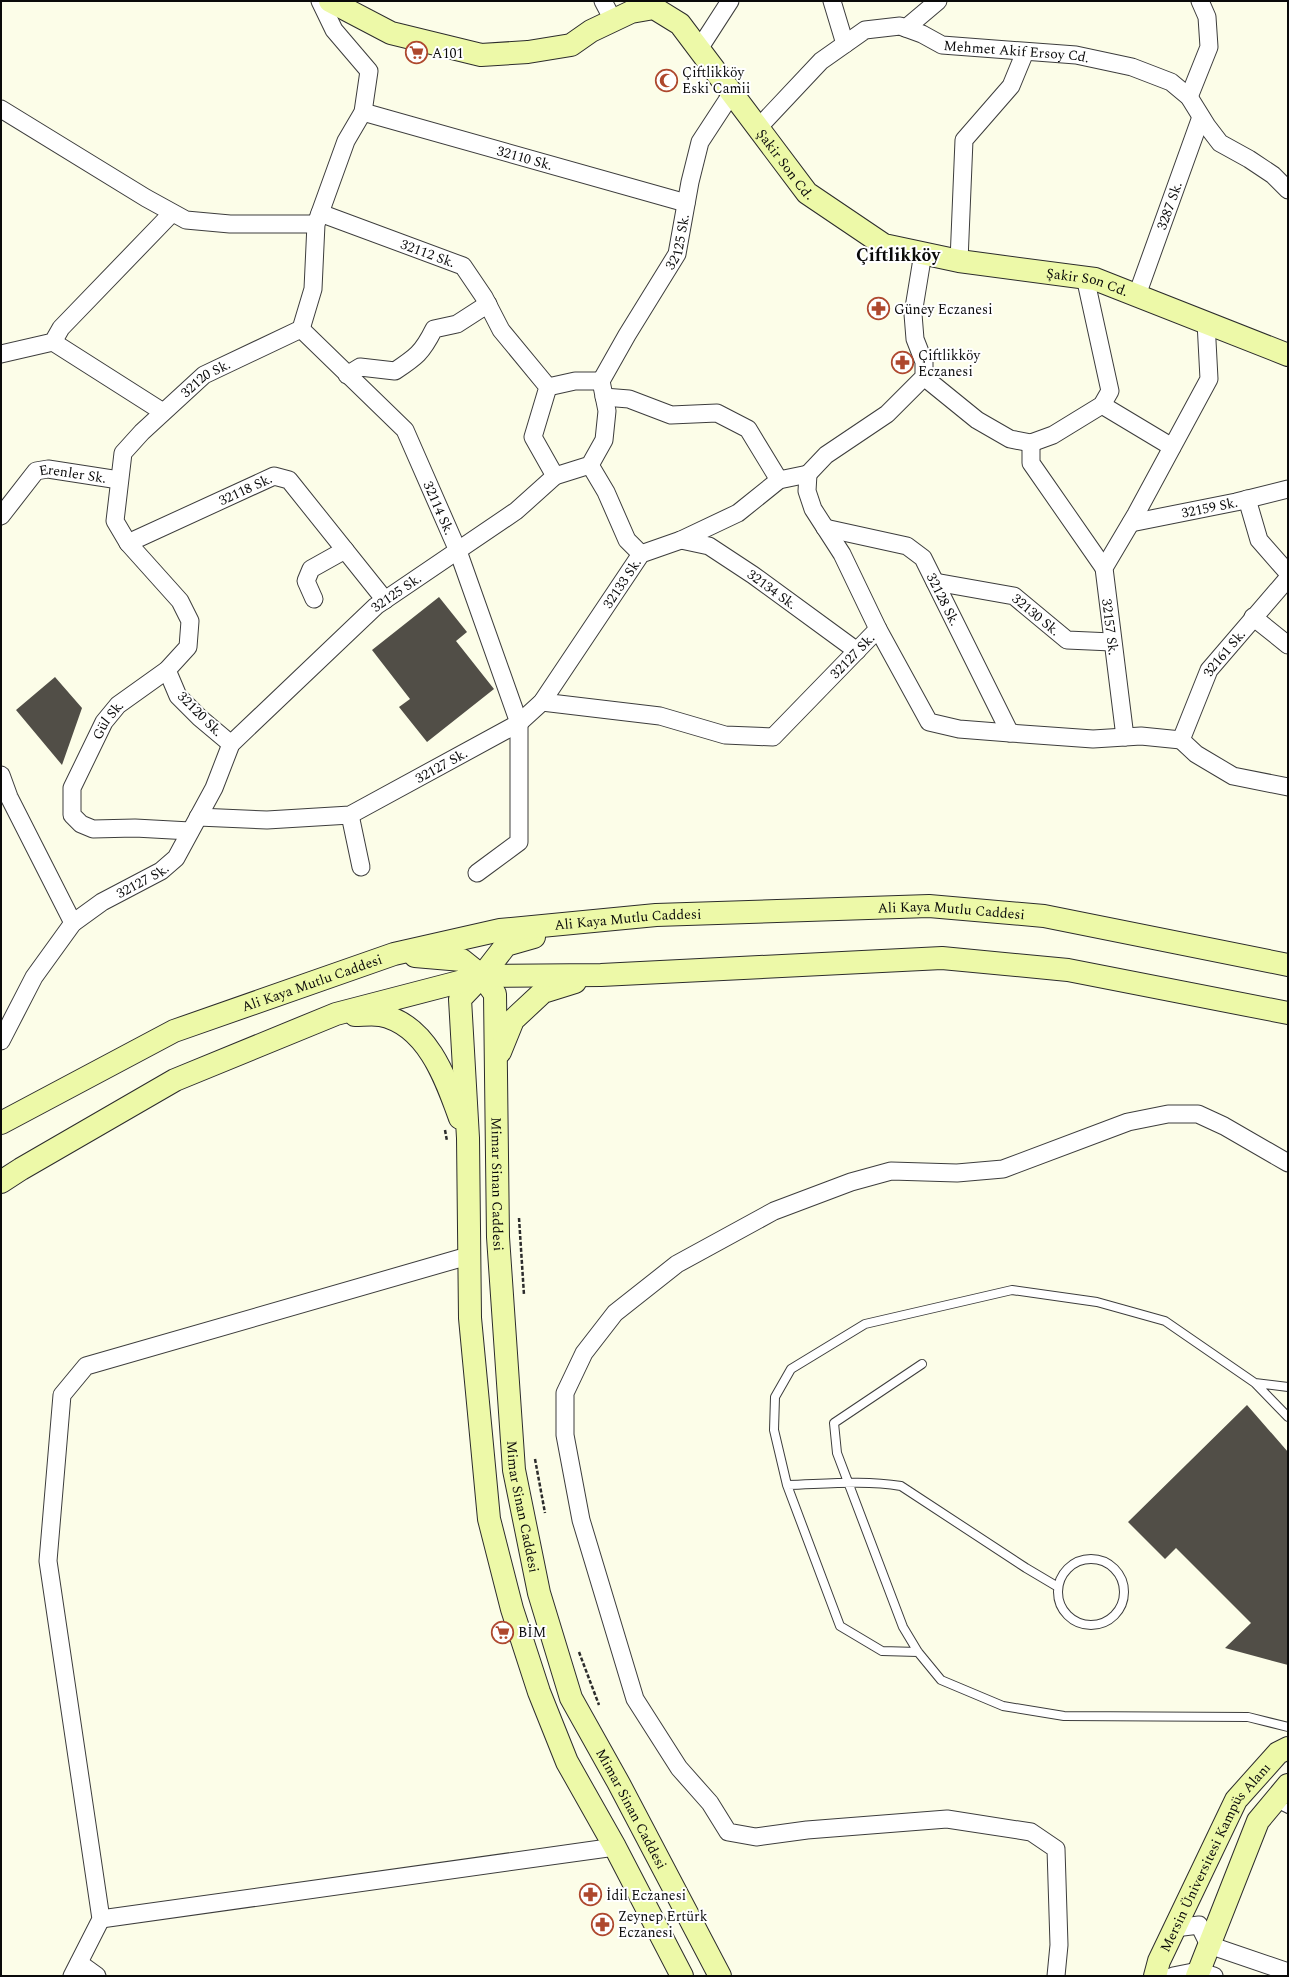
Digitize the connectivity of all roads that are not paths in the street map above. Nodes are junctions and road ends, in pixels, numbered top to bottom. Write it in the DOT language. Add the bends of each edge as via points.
graph roads {
  1 [pos="330,1"];
  2 [pos="603,1"];
  3 [pos="730,1"];
  4 [pos="832,1"];
  5 [pos="938,1"];
  6 [pos="1200,1"];
  7 [pos="613,20"];
  8 [pos="906,28"];
  9 [pos="845,44"];
  10 [pos="699,49"];
  11 [pos="1025,52"];
  12 [pos="732,93"];
  13 [pos="1189,98"];
  14 [pos="1,109"];
  15 [pos="363,112"];
  16 [pos="1201,117"];
  17 [pos="758,128"];
  18 [pos="1288,190"];
  19 [pos="686,203"];
  20 [pos="172,213"];
  21 [pos="318,218"];
  22 [pos="923,253"];
  23 [pos="958,261"];
  24 [pos="1085,277"];
  25 [pos="1137,295"];
  26 [pos="488,304"];
  27 [pos="1206,322"];
  28 [pos="301,329"];
  29 [pos="53,342"];
  30 [pos="1,354"];
  31 [pos="1288,355"];
  32 [pos="347,375"];
  33 [pos="924,377"];
  34 [pos="601,381"];
  35 [pos="548,387"];
  36 [pos="604,398"];
  37 [pos="1102,405"];
  38 [pos="163,412"];
  39 [pos="1031,443"];
  40 [pos="1172,447"];
  41 [pos="590,465"];
  42 [pos="808,474"];
  43 [pos="555,476"];
  44 [pos="119,480"];
  45 [pos="779,480"];
  46 [pos="1288,489"];
  47 [pos="1247,499"];
  48 [pos="1,516"];
  49 [pos="1131,523"];
  50 [pos="825,528"];
  51 [pos="681,540"];
  52 [pos="128,543"];
  53 [pos="345,550"];
  54 [pos="458,551"];
  55 [pos="641,554"];
  56 [pos="1104,568"];
  57 [pos="1288,573"];
  58 [pos="1288,578"];
  59 [pos="935,582"];
  60 [pos="314,599"];
  61 [pos="386,600"];
  62 [pos="1253,618"];
  63 [pos="878,629"];
  64 [pos="1112,642"];
  65 [pos="1288,645"];
  66 [pos="856,651"];
  67 [pos="167,670"];
  68 [pos="542,702"];
  69 [pos="519,723"];
  70 [pos="1010,733"];
  71 [pos="1125,737"];
  72 [pos="1181,740"];
  73 [pos="231,744"];
  74 [pos="1,775"];
  75 [pos="72,788"];
  76 [pos="1288,788"];
  77 [pos="350,815"];
  78 [pos="194,824"];
  79 [pos="361,867"];
  80 [pos="477,872"];
  81 [pos="597,921"];
  82 [pos="73,923"];
  83 [pos="394,954"];
  84 [pos="1288,965"];
  85 [pos="601,975"];
  86 [pos="482,976"];
  87 [pos="1288,1013"];
  88 [pos="336,1014"];
  89 [pos="1,1041"];
  90 [pos="496,1063"];
  91 [pos="1,1122"];
  92 [pos="468,1138"];
  93 [pos="1288,1163"];
  94 [pos="1,1182"];
  95 [pos="468,1256"];
  96 [pos="922,1364"];
  97 [pos="1255,1383"];
  98 [pos="1288,1386"];
  99 [pos="1288,1417"];
  100 [pos="849,1483"];
  101 [pos="787,1485"];
  102 [pos="1058,1587"];
  103 [pos="918,1652"];
  104 [pos="1288,1727"];
  105 [pos="1288,1748"];
  106 [pos="1288,1785"];
  107 [pos="1281,1805"];
  108 [pos="615,1846"];
  109 [pos="100,1918"];
  110 [pos="1174,1928"];
  111 [pos="1209,1945"];
  112 [pos="716,1968"];
  113 [pos="75,1970"];
  114 [pos="1165,1972"];
  115 [pos="1288,1972"];
  116 [pos="1203,1974"];
  117 [pos="97,1976"];
  118 [pos="682,1976"];
  119 [pos="730,1976"];
  120 [pos="1056,1976"];
  1 -- 7 [label="street, Şakir Son Cd." via="390,33 480,55 528,52 571,45"];
  1 -- 15 [label="street" via="334,30 369,71"];
  2 -- 7 [label="street"];
  3 -- 10 [label="street"];
  4 -- 9 [label="street"];
  5 -- 8 [label="street"];
  6 -- 13 [label="street" via="1207,17 1209,47"];
  7 -- 10 [label="street, Şakir Son Cd." via="631,12 654,8 680,24"];
  8 -- 9 [label="street, Mehmet Akif Ersoy Cd." via="900,26 866,30"];
  8 -- 11 [label="street, Mehmet Akif Ersoy Cd." via="942,45"];
  9 -- 17 [label="street, Mehmet Akif Ersoy Cd." via="821,61"];
  10 -- 12 [label="street, Şakir Son Cd."];
  11 -- 13 [label="street, Mehmet Akif Ersoy Cd." via="1076,55 1132,68 1171,82"];
  11 -- 23 [label="street" via="1011,86 964,140"];
  12 -- 17 [label="street, Şakir Son Cd."];
  12 -- 19 [label="street, 32125 Sk." via="700,142"];
  13 -- 16 [label="street, Mehmet Akif Ersoy Cd."];
  14 -- 20 [label="street"];
  15 -- 19 [label="street, 32110 Sk."];
  15 -- 21 [label="street" via="346,141"];
  16 -- 18 [label="street, Mehmet Akif Ersoy Cd." via="1220,143 1273,175"];
  16 -- 25 [label="street, 3287 Sk."];
  17 -- 22 [label="street, Şakir Son Cd." via="807,193 884,245"];
  19 -- 34 [label="street, 32125 Sk." via="677,254 626,335"];
  20 -- 21 [label="street" via="186,220 230,224"];
  20 -- 29 [label="street" via="61,328"];
  21 -- 26 [label="street, 32112 Sk." via="463,266"];
  21 -- 28 [label="street" via="313,289"];
  22 -- 23 [label="street, Şakir Son Cd."];
  22 -- 33 [label="street" via="913,314 915,339 924,362"];
  23 -- 24 [label="street, Şakir Son Cd."];
  24 -- 25 [label="street, Şakir Son Cd."];
  24 -- 37 [label="street" via="1110,392"];
  25 -- 27 [label="street, Şakir Son Cd."];
  26 -- 32 [label="street" via="457,324 434,329 418,355 395,371 360,367"];
  26 -- 35 [label="street, 32112 Sk." via="501,330"];
  27 -- 31 [label="street, Şakir Son Cd."];
  27 -- 40 [label="street" via="1209,379"];
  28 -- 32 [label="street, 32114 Sk."];
  28 -- 38 [label="street, 32120 Sk." via="204,376"];
  29 -- 30 [label="street"];
  29 -- 38 [label="street"];
  32 -- 54 [label="street, 32114 Sk." via="405,430"];
  33 -- 39 [label="street" via="977,420 1010,439"];
  33 -- 42 [label="street" via="887,414 826,455"];
  34 -- 35 [label="street" via="575,381"];
  34 -- 36 [label="street"];
  35 -- 43 [label="street" via="533,437"];
  36 -- 41 [label="street" via="607,411 604,440"];
  36 -- 45 [label="street" via="629,399 671,415 717,413 748,429"];
  37 -- 39 [label="street" via="1053,435"];
  37 -- 40 [label="street"];
  38 -- 44 [label="street, 32120 Sk." via="123,452"];
  39 -- 56 [label="street" via="1031,463"];
  40 -- 49 [label="street"];
  41 -- 43 [label="street, 32125 Sk."];
  41 -- 55 [label="street" via="606,492 627,540"];
  42 -- 45 [label="street, 32133 Sk."];
  42 -- 50 [label="street" via="807,491 813,508"];
  43 -- 54 [label="street, 32125 Sk." via="516,511"];
  44 -- 48 [label="street, Erenler Sk." via="48,468 36,471"];
  44 -- 52 [label="street, 32120 Sk." via="115,520"];
  45 -- 51 [label="street, 32133 Sk." via="738,513"];
  46 -- 47 [label="street, 32159 Sk."];
  47 -- 49 [label="street, 32159 Sk."];
  47 -- 57 [label="street" via="1259,540"];
  49 -- 56 [label="street"];
  50 -- 59 [label="street, 32128 Sk." via="907,546 923,558"];
  50 -- 63 [label="street" via="842,554"];
  51 -- 55 [label="street, 32133 Sk."];
  51 -- 66 [label="street, 32134 Sk." via="709,546"];
  52 -- 53 [label="street, 32118 Sk." via="274,476 288,480"];
  52 -- 67 [label="street, 32120 Sk." via="180,601 190,621 188,647"];
  53 -- 60 [label="street" via="311,569 306,581"];
  53 -- 61 [label="street, 32118 Sk."];
  54 -- 61 [label="street, 32125 Sk."];
  54 -- 69 [label="street, 32114 Sk."];
  55 -- 68 [label="street, 32133 Sk."];
  56 -- 64 [label="street, 32157 Sk."];
  58 -- 62 [label="street, 32161 Sk."];
  59 -- 64 [label="street, 32130 Sk." via="1014,596 1067,640"];
  59 -- 70 [label="street, 32128 Sk."];
  61 -- 73 [label="street, 32125 Sk." via="316,661"];
  62 -- 65 [label="street"];
  62 -- 72 [label="street, 32161 Sk." via="1209,670"];
  63 -- 66 [label="street, 32127 Sk."];
  63 -- 70 [label="street, 32127 Sk." via="929,722 959,729"];
  64 -- 71 [label="street, 32157 Sk."];
  66 -- 68 [label="street, 32127 Sk." via="773,737 725,734 660,716"];
  67 -- 73 [label="street, 32120 Sk." via="178,696"];
  67 -- 75 [label="street, Gül Sk." via="118,705 104,722"];
  68 -- 69 [label="street, 32133 Sk."];
  69 -- 77 [label="street, 32127 Sk."];
  69 -- 80 [label="street, 32114 Sk." via="519,842"];
  70 -- 71 [label="street, 32127 Sk." via="1093,739"];
  71 -- 72 [label="street, 32127 Sk."];
  72 -- 76 [label="street" via="1196,754 1232,776"];
  73 -- 78 [label="street, 32125 Sk." via="214,788"];
  74 -- 82 [label="street" via="9,797"];
  75 -- 78 [label="street, 32127 Sk." via="72,815 81,824 93,829"];
  77 -- 78 [label="street, 32127 Sk."];
  77 -- 79 [label="street"];
  78 -- 82 [label="street, 32127 Sk." via="176,858 161,871 102,902"];
  81 -- 83 [label="street, Ali Kaya Mutlu Caddesi" via="500,930"];
  81 -- 84 [label="street, Ali Kaya Mutlu Caddesi" via="656,915 929,906 1044,916"];
  81 -- 86 [label="street, Mimar Sinan Caddesi" via="506,945"];
  82 -- 89 [label="street, 32127 Sk." via="34,977"];
  83 -- 86 [label="street" via="462,960"];
  83 -- 91 [label="street, Ali Kaya Mutlu Caddesi" via="174,1031"];
  85 -- 86 [label="street"];
  85 -- 87 [label="street" via="942,958 1068,970"];
  85 -- 90 [label="street" via="543,992 513,1020"];
  86 -- 88 [label="street"];
  86 -- 90 [label="street, Mimar Sinan Caddesi" via="495,994"];
  86 -- 92 [label="street, Mimar Sinan Caddesi" via="460,1000"];
  88 -- 92 [label="street" via="380,1015 401,1023 421,1038 447,1082"];
  88 -- 94 [label="street" via="175,1080"];
  90 -- 112 [label="street, Mimar Sinan Caddesi" via="498,1237 514,1470 538,1593 571,1698"];
  92 -- 95 [label="street, Mimar Sinan Caddesi"];
  93 -- 120 [label="street" via="1198,1114 1168,1114 1128,1122 1003,1169 957,1174 891,1171 851,1182 774,1211 677,1264 615,1313 584,1353 565,1392 565,1435 581,1520 635,1699 679,1768 710,1803 728,1832 756,1837 808,1830 947,1819 1031,1832 1056,1849 1060,1944"];
  95 -- 108 [label="street, Mimar Sinan Caddesi" via="470,1318 489,1519 512,1609 539,1692 567,1762"];
  95 -- 109 [label="street" via="86,1366 62,1394 48,1561"];
  96 -- 100 [label="lane" via="834,1423 837,1453"];
  97 -- 98 [label="lane"];
  97 -- 99 [label="lane"];
  97 -- 101 [label="lane" via="1165,1321 1097,1302 1012,1290 865,1324 790,1369 776,1397 774,1430"];
  100 -- 101 [label="lane"];
  100 -- 102 [label="lane" via="885,1483 901,1486"];
  100 -- 103 [label="lane" via="903,1627"];
  101 -- 103 [label="lane" via="840,1626 882,1651"];
  102 -- 102 [label="lane" via="1063,1608 1074,1619 1089,1625 1110,1619 1123,1602 1124,1591 1117,1571 1099,1559 1077,1562 1068,1568"];
  103 -- 104 [label="lane" via="941,1680 1003,1706 1064,1716 1248,1717"];
  105 -- 110 [label="street, Mersin Üniversitesi Kampüs Alanı" via="1278,1753 1236,1800"];
  106 -- 107 [label="street, Mersin Üniversitesi Kampüs Alanı"];
  107 -- 111 [label="street, Mersin Üniversitesi Kampüs Alanı" via="1258,1821"];
  108 -- 109 [label="street"];
  108 -- 118 [label="street, Mimar Sinan Caddesi"];
  109 -- 113 [label="street"];
  110 -- 111 [label="street" via="1199,1925"];
  110 -- 114 [label="street, Mersin Üniversitesi Kampüs Alanı"];
  111 -- 115 [label="street"];
  111 -- 116 [label="street, Mersin Üniversitesi Kampüs Alanı"];
  112 -- 119 [label="street"];
  113 -- 117 [label="street"];
  114 -- 116 [label="street"];
}
